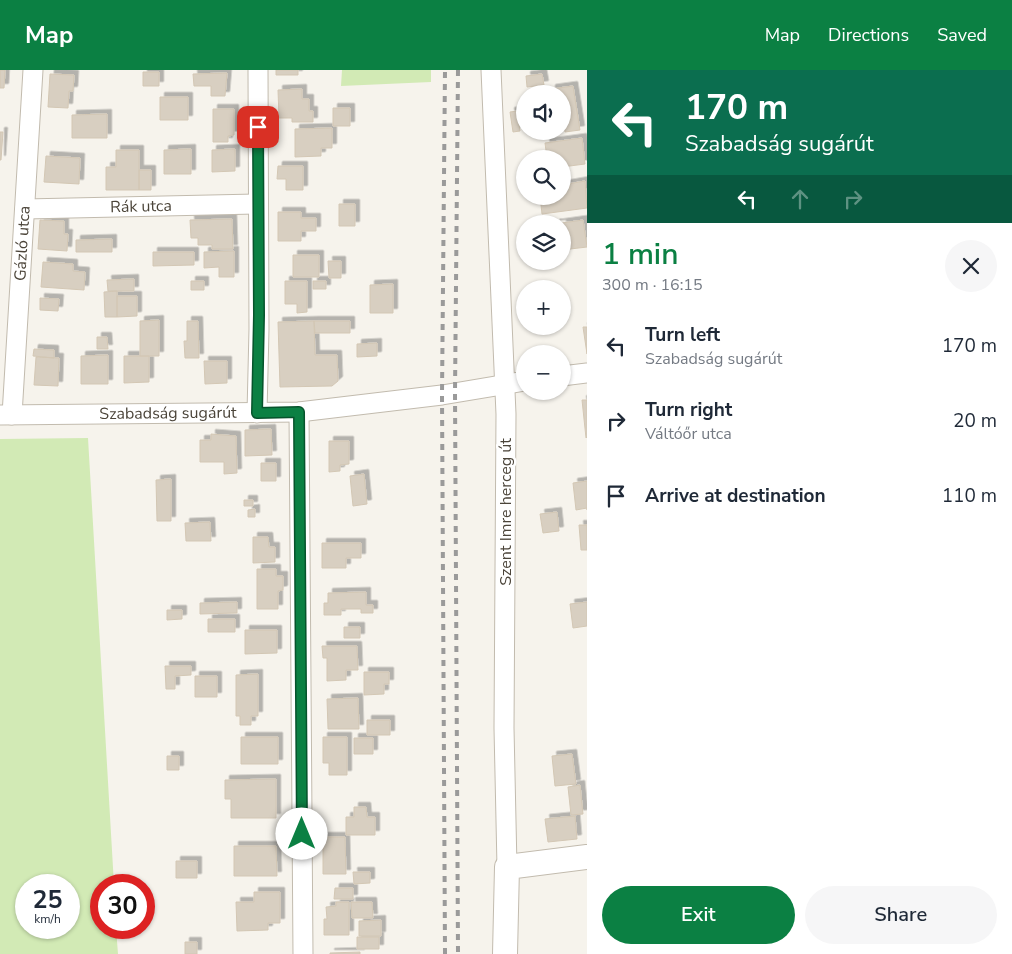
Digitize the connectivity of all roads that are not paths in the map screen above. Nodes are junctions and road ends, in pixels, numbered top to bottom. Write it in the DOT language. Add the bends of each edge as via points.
graph roads {
  1 [pos="32,70"];
  2 [pos="258,70"];
  3 [pos="491,70"];
  4 [pos="258,204"];
  5 [pos="25,209"];
  6 [pos="587,373"];
  7 [pos="571,375"];
  8 [pos="516,382"];
  9 [pos="506,384"];
  10 [pos="299,412"];
  11 [pos="257,413"];
  12 [pos="6,415"];
  13 [pos="587,857"];
  14 [pos="507,867"];
  15 [pos="303,954"];
  16 [pos="505,954"];
  1 -- 5 [label="street, Gázló utca"];
  2 -- 4 [label="street"];
  3 -- 9 [label="street, Szent Imre herceg út"];
  4 -- 5 [label="street, Rák utca"];
  4 -- 11 [label="street"];
  5 -- 12 [label="street, Gázló utca"];
  6 -- 7 [label="street"];
  8 -- 9 [label="street, Szabadság sugárút"];
  9 -- 10 [label="street, Szabadság sugárút"];
  9 -- 14 [label="street, Szent Imre herceg út" via="504,728"];
  10 -- 11 [label="street, Szabadság sugárút"];
  10 -- 15 [label="street"];
  11 -- 12 [label="street, Szabadság sugárút"];
  13 -- 14 [label="street"];
  14 -- 16 [label="street, Szent Imre herceg út"];
}
